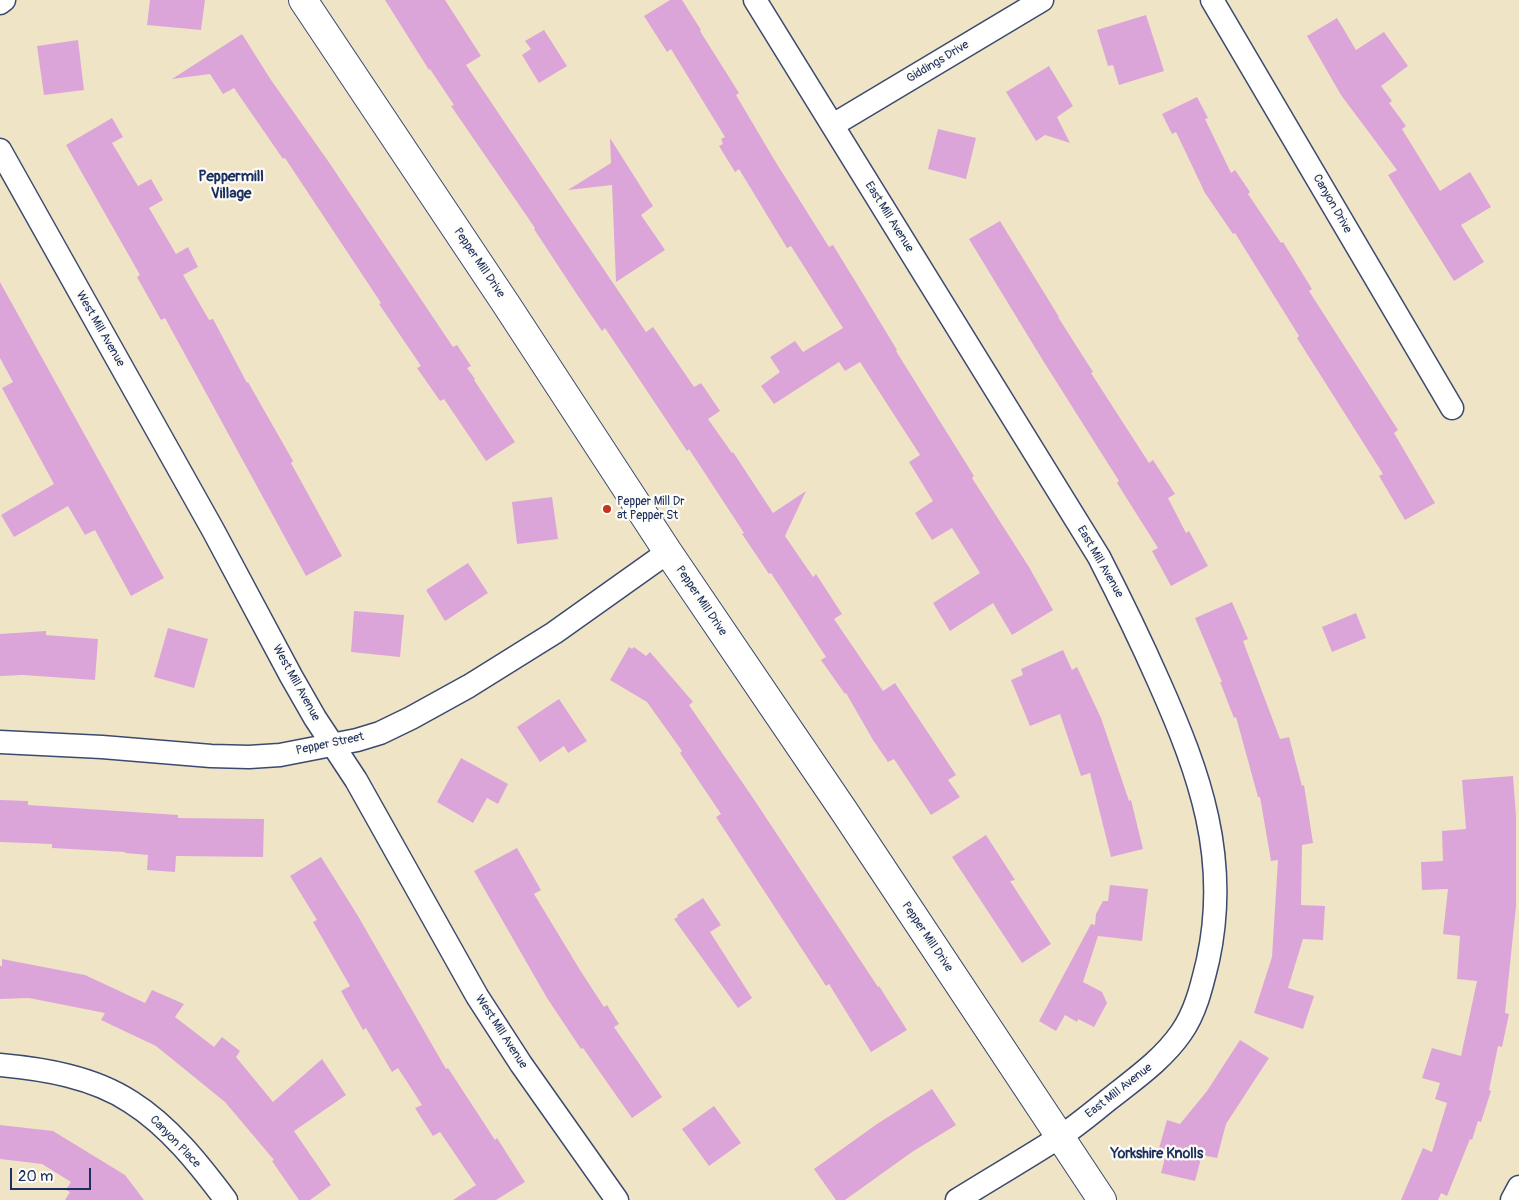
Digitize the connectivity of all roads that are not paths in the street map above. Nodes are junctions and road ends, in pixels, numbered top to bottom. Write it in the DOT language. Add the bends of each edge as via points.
graph roads {
  1 [pos="4,0"];
  2 [pos="303,0"];
  3 [pos="755,0"];
  4 [pos="1042,0"];
  5 [pos="1212,0"];
  6 [pos="0,3"];
  7 [pos="833,125"];
  8 [pos="0,150"];
  9 [pos="1452,408"];
  10 [pos="668,552"];
  11 [pos="0,742"];
  12 [pos="333,746"];
  13 [pos="0,1065"];
  14 [pos="1060,1137"];
  15 [pos="1519,1187"];
  16 [pos="226,1200"];
  17 [pos="617,1200"];
  18 [pos="958,1200"];
  19 [pos="1102,1200"];
  20 [pos="1512,1200"];
  1 -- 6 [label="street"];
  2 -- 10 [label="street, Pepper Mill Drive"];
  3 -- 7 [label="street, East Mill Avenue"];
  4 -- 7 [label="street, Giddings Drive"];
  5 -- 9 [label="street, Canyon Drive"];
  7 -- 14 [label="street, East Mill Avenue" via="1099,557 1178,724 1206,810 1213,846 1216,902 1202,987 1192,1012 1181,1033 1150,1068"];
  8 -- 12 [label="street, West Mill Avenue" via="291,676"];
  10 -- 12 [label="street, Pepper Street" via="554,633 469,686 380,733"];
  10 -- 14 [label="street, Pepper Mill Drive"];
  11 -- 12 [label="street, Pepper Street" via="249,757"];
  12 -- 17 [label="street, West Mill Avenue" via="356,780 477,996"];
  13 -- 16 [label="street, Canyon Place" via="64,1074 129,1100 164,1128"];
  14 -- 18 [label="street"];
  14 -- 19 [label="street, Pepper Mill Drive"];
  15 -- 20 [label="street"];
}
